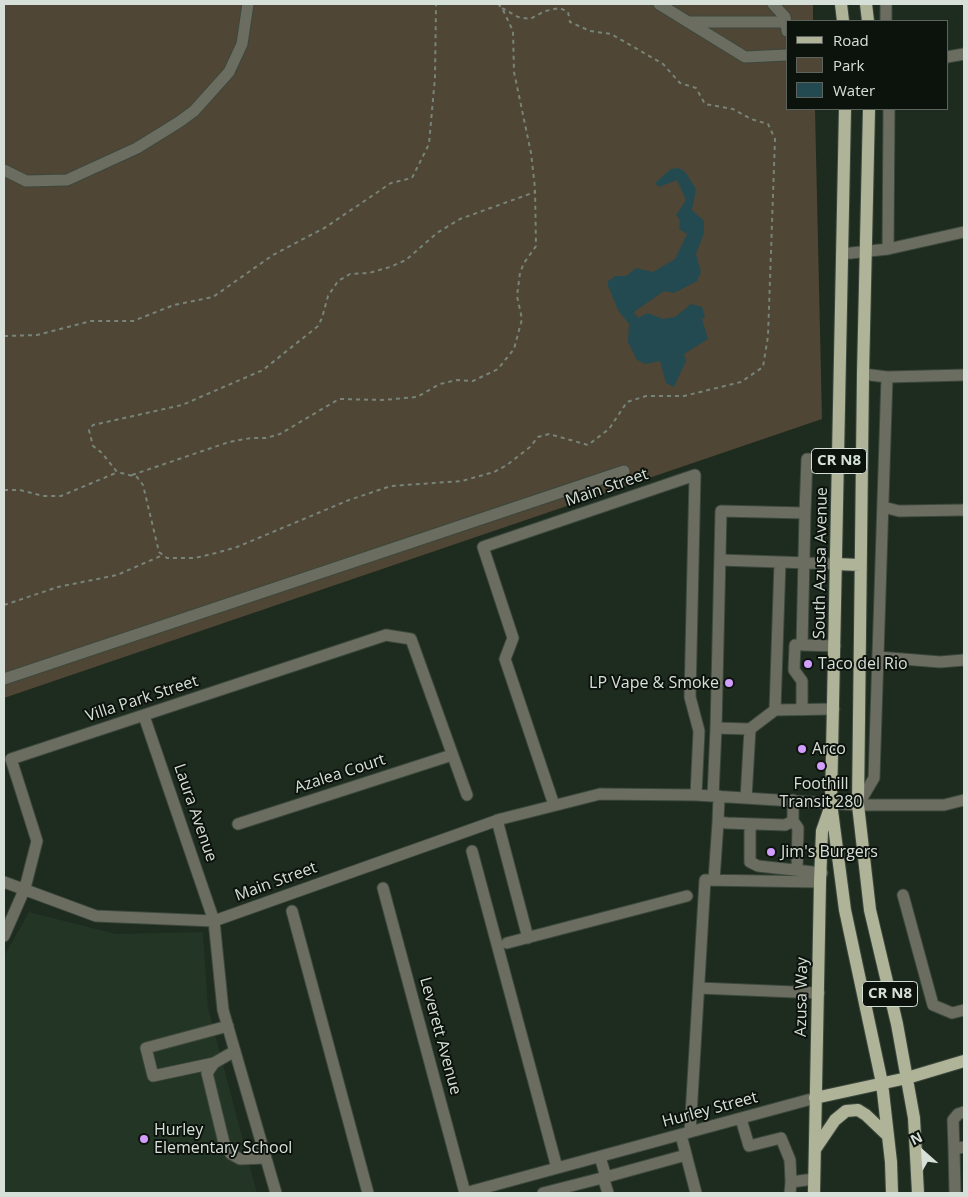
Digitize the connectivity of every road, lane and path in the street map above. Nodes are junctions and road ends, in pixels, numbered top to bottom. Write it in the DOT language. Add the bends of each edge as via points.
graph roads {
  1 [pos="248,4"];
  2 [pos="436,4"];
  3 [pos="498,4"];
  4 [pos="659,4"];
  5 [pos="773,4"];
  6 [pos="841,4"];
  7 [pos="866,4"];
  8 [pos="886,4"];
  9 [pos="502,8"];
  10 [pos="843,20"];
  11 [pos="868,20"];
  12 [pos="886,20"];
  13 [pos="688,22"];
  14 [pos="786,27"];
  15 [pos="786,54"];
  16 [pos="964,54"];
  17 [pos="948,57"];
  18 [pos="845,110"];
  19 [pos="869,110"];
  20 [pos="889,110"];
  21 [pos="4,170"];
  22 [pos="535,192"];
  23 [pos="964,232"];
  24 [pos="888,249"];
  25 [pos="867,252"];
  26 [pos="842,254"];
  27 [pos="4,336"];
  28 [pos="863,374"];
  29 [pos="964,375"];
  30 [pos="887,377"];
  31 [pos="839,460"];
  32 [pos="118,472"];
  33 [pos="624,472"];
  34 [pos="132,475"];
  35 [pos="4,490"];
  36 [pos="883,507"];
  37 [pos="964,510"];
  38 [pos="805,513"];
  39 [pos="162,555"];
  40 [pos="720,560"];
  41 [pos="780,562"];
  42 [pos="804,563"];
  43 [pos="836,564"];
  44 [pos="860,565"];
  45 [pos="4,605"];
  46 [pos="777,644"];
  47 [pos="799,645"];
  48 [pos="836,646"];
  49 [pos="878,657"];
  50 [pos="964,660"];
  51 [pos="4,680"];
  52 [pos="834,709"];
  53 [pos="775,710"];
  54 [pos="802,710"];
  55 [pos="144,716"];
  56 [pos="716,728"];
  57 [pos="750,729"];
  58 [pos="452,755"];
  59 [pos="467,795"];
  60 [pos="696,795"];
  61 [pos="716,796"];
  62 [pos="746,798"];
  63 [pos="793,800"];
  64 [pos="964,800"];
  65 [pos="831,803"];
  66 [pos="554,805"];
  67 [pos="858,805"];
  68 [pos="497,820"];
  69 [pos="793,821"];
  70 [pos="723,822"];
  71 [pos="238,824"];
  72 [pos="750,824"];
  73 [pos="472,851"];
  74 [pos="797,870"];
  75 [pos="821,877"];
  76 [pos="714,880"];
  77 [pos="4,882"];
  78 [pos="25,888"];
  79 [pos="383,888"];
  80 [pos="903,895"];
  81 [pos="687,896"];
  82 [pos="292,911"];
  83 [pos="214,921"];
  84 [pos="4,936"];
  85 [pos="528,938"];
  86 [pos="507,943"];
  87 [pos="699,988"];
  88 [pos="819,993"];
  89 [pos="964,1010"];
  90 [pos="228,1026"];
  91 [pos="235,1051"];
  92 [pos="964,1061"];
  93 [pos="214,1062"];
  94 [pos="907,1078"];
  95 [pos="882,1083"];
  96 [pos="815,1098"];
  97 [pos="964,1112"];
  98 [pos="741,1119"];
  99 [pos="686,1134"];
  100 [pos="887,1136"];
  101 [pos="816,1148"];
  102 [pos="959,1148"];
  103 [pos="686,1155"];
  104 [pos="600,1157"];
  105 [pos="266,1158"];
  106 [pos="557,1168"];
  107 [pos="605,1177"];
  108 [pos="814,1178"];
  109 [pos="958,1187"];
  110 [pos="790,1188"];
  111 [pos="276,1193"];
  112 [pos="368,1193"];
  113 [pos="465,1193"];
  114 [pos="543,1193"];
  115 [pos="608,1193"];
  116 [pos="696,1193"];
  117 [pos="814,1193"];
  118 [pos="892,1193"];
  119 [pos="918,1193"];
  1 -- 21 [label="street" via="242,44 228,72 194,111 179,122 137,148 67,180 26,181"];
  2 -- 27 [label="path" via="435,77 429,144 412,178 391,183 326,227 273,255 213,297 174,305 133,321 91,322 37,335"];
  3 -- 9 [label="path"];
  4 -- 13 [label="street"];
  5 -- 14 [label="street" via="786,17"];
  6 -- 10 [label="main road"];
  7 -- 11 [label="main road"];
  8 -- 12 [label="street"];
  9 -- 22 [label="path" via="513,31 514,72 531,153"];
  9 -- 39 [label="path" via="518,17 530,19 560,8 568,12 570,22 590,31 611,34 663,64 680,83 696,88 705,104 734,109 768,124 776,139 768,336 763,367 741,382 684,396 646,396 627,402 609,430 588,445 549,434 538,437 530,447 494,472 462,481 391,486 236,547 195,558 167,558"];
  13 -- 14 [label="street"];
  13 -- 15 [label="street" via="745,57"];
  16 -- 17 [label="street"];
  18 -- 26 [label="main road, South Azusa Avenue / CR N8"];
  19 -- 25 [label="main road, CR N8"];
  20 -- 24 [label="street"];
  22 -- 32 [label="path" via="460,219 437,233 406,260 369,273 350,274 338,281 328,296 318,326 263,370 182,405 93,425 89,430 93,446"];
  22 -- 34 [label="path" via="536,246 524,263 518,286 520,330 514,349 498,369 473,381 440,384 417,397 339,399 280,434 229,442"];
  23 -- 24 [label="street"];
  24 -- 25 [label="street"];
  25 -- 26 [label="street"];
  25 -- 28 [label="main road, CR N8"];
  26 -- 31 [label="main road, South Azusa Avenue / CR N8"];
  28 -- 30 [label="street"];
  28 -- 44 [label="main road, CR N8"];
  29 -- 30 [label="street"];
  30 -- 36 [label="street"];
  31 -- 38 [label="street" via="807,459"];
  31 -- 43 [label="main road, South Azusa Avenue / CR N8"];
  32 -- 34 [label="path"];
  32 -- 35 [label="path" via="62,496"];
  33 -- 51 [label="street"];
  34 -- 39 [label="path" via="143,486 155,541"];
  36 -- 37 [label="street" via="899,511"];
  36 -- 49 [label="street"];
  38 -- 40 [label="street" via="721,511"];
  38 -- 42 [label="street"];
  39 -- 45 [label="path" via="117,575 58,587"];
  40 -- 41 [label="street"];
  40 -- 56 [label="street"];
  41 -- 42 [label="street"];
  41 -- 46 [label="street"];
  42 -- 43 [label="street"];
  42 -- 47 [label="street"];
  43 -- 44 [label="main road"];
  43 -- 48 [label="main road, South Azusa Avenue / CR N8"];
  44 -- 67 [label="main road, CR N8"];
  46 -- 47 [label="street"];
  46 -- 53 [label="street"];
  47 -- 48 [label="street"];
  47 -- 54 [label="street" via="794,670 802,681"];
  48 -- 52 [label="main road, South Azusa Avenue / CR N8"];
  49 -- 50 [label="street" via="940,662"];
  49 -- 67 [label="street" via="874,778"];
  52 -- 54 [label="street"];
  52 -- 65 [label="main road, South Azusa Avenue / CR N8"];
  53 -- 54 [label="street"];
  53 -- 57 [label="street"];
  55 -- 58 [label="street, Villa Park Street" via="386,636 411,639"];
  55 -- 78 [label="street, Villa Park Street" via="11,760 37,841"];
  55 -- 83 [label="street, Laura Avenue"];
  56 -- 57 [label="street"];
  56 -- 61 [label="street"];
  57 -- 62 [label="street"];
  58 -- 59 [label="street"];
  58 -- 71 [label="street, Azalea Court"];
  60 -- 61 [label="street, Main Street"];
  60 -- 66 [label="street, Main Street" via="600,794"];
  60 -- 66 [label="street, Main Street" via="699,732 690,697 695,475 482,547 513,638 505,659"];
  61 -- 62 [label="street, Main Street"];
  61 -- 70 [label="street"];
  62 -- 63 [label="street, Main Street"];
  63 -- 65 [label="street, Main Street"];
  63 -- 69 [label="street"];
  64 -- 67 [label="street, Main Street" via="944,804"];
  65 -- 67 [label="street, Main Street"];
  65 -- 75 [label="main road, Azusa Way" via="822,831"];
  65 -- 95 [label="main road, South Azusa Avenue / CR N8" via="845,910"];
  66 -- 68 [label="street, Main Street"];
  67 -- 94 [label="main road, CR N8" via="870,910"];
  68 -- 83 [label="street, Main Street"];
  68 -- 85 [label="street"];
  69 -- 72 [label="street" via="785,825"];
  69 -- 74 [label="street" via="798,828"];
  70 -- 72 [label="street"];
  70 -- 76 [label="street"];
  72 -- 74 [label="street" via="750,862 758,866"];
  73 -- 106 [label="street"];
  74 -- 75 [label="street"];
  75 -- 76 [label="street"];
  75 -- 88 [label="main road, Azusa Way"];
  76 -- 87 [label="street" via="705,880"];
  77 -- 78 [label="street, Main Street"];
  78 -- 83 [label="street, Main Street" via="96,916"];
  78 -- 84 [label="street"];
  79 -- 113 [label="street, Leverett Avenue"];
  80 -- 89 [label="street" via="934,1005 952,1013"];
  81 -- 85 [label="street"];
  82 -- 112 [label="street"];
  83 -- 90 [label="street, Laura Avenue" via="223,1010"];
  85 -- 86 [label="street"];
  87 -- 88 [label="street"];
  87 -- 99 [label="street"];
  88 -- 96 [label="main road, Azusa Way"];
  90 -- 91 [label="street, Laura Avenue"];
  90 -- 93 [label="street" via="146,1048 153,1076"];
  91 -- 93 [label="street"];
  91 -- 105 [label="street, Laura Avenue"];
  92 -- 94 [label="main road, Hurley Street"];
  93 -- 105 [label="street" via="207,1073 224,1143 231,1154 240,1159"];
  94 -- 95 [label="main road, Hurley Street"];
  94 -- 119 [label="main road, CR N8" via="914,1118"];
  95 -- 96 [label="main road, Hurley Street"];
  95 -- 100 [label="main road, South Azusa Avenue / CR N8"];
  96 -- 98 [label="street, Hurley Street"];
  96 -- 101 [label="main road, Azusa Way"];
  97 -- 102 [label="street" via="953,1120"];
  98 -- 99 [label="street, Hurley Street"];
  98 -- 110 [label="street" via="749,1146 782,1138 790,1160"];
  99 -- 103 [label="street"];
  99 -- 104 [label="street, Hurley Street"];
  100 -- 101 [label="main road" via="858,1110 846,1111 835,1120"];
  100 -- 118 [label="main road, South Azusa Avenue / CR N8" via="892,1162"];
  101 -- 108 [label="main road, Azusa Way"];
  102 -- 109 [label="street"];
  103 -- 107 [label="street"];
  103 -- 116 [label="street"];
  104 -- 106 [label="street, Hurley Street"];
  104 -- 107 [label="street"];
  105 -- 111 [label="street, Laura Avenue"];
  106 -- 113 [label="street, Hurley Street"];
  107 -- 114 [label="street"];
  107 -- 115 [label="street"];
  108 -- 110 [label="street"];
  108 -- 117 [label="main road, Azusa Way"];
}
